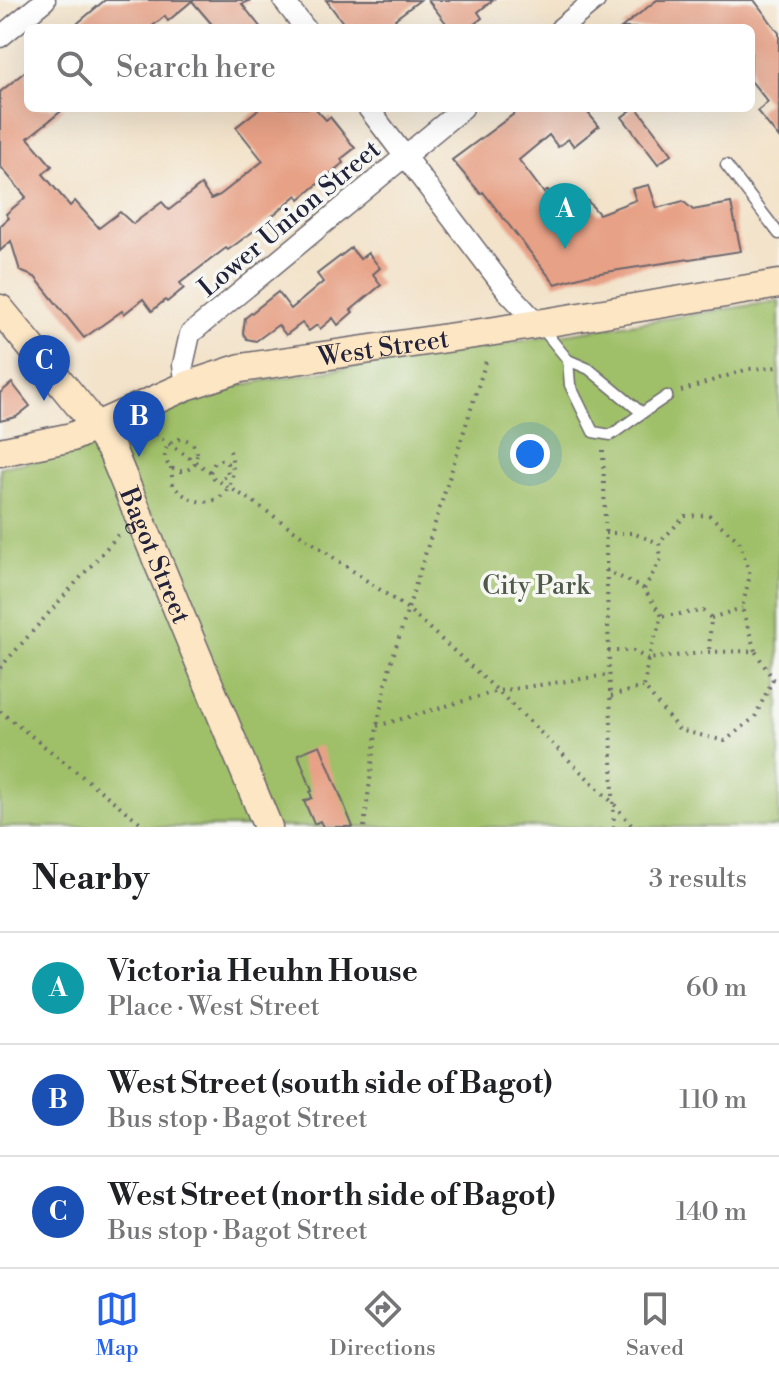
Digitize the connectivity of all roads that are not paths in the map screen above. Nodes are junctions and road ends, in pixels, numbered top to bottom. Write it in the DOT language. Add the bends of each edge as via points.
graph roads {
  1 [pos="45,0"];
  2 [pos="283,0"];
  3 [pos="595,0"];
  4 [pos="302,24"];
  5 [pos="566,24"];
  6 [pos="0,37"];
  7 [pos="371,112"];
  8 [pos="458,112"];
  9 [pos="405,155"];
  10 [pos="726,165"];
  11 [pos="779,234"];
  12 [pos="779,284"];
  13 [pos="0,309"];
  14 [pos="537,323"];
  15 [pos="568,360"];
  16 [pos="186,386"];
  17 [pos="667,396"];
  18 [pos="642,413"];
  19 [pos="96,428"];
  20 [pos="0,452"];
  21 [pos="268,827"];
  1 -- 6 [label="street"];
  2 -- 4 [label="street"];
  3 -- 5 [label="street"];
  7 -- 9 [label="street"];
  8 -- 9 [label="street, Lower Union Street"];
  9 -- 14 [label="street"];
  9 -- 16 [label="street, Lower Union Street" via="190,334 183,365"];
  10 -- 11 [label="lane"];
  12 -- 14 [label="street, West Street"];
  13 -- 19 [label="street, Bagot Street"];
  14 -- 15 [label="lane"];
  14 -- 16 [label="street, West Street" via="262,364"];
  15 -- 18 [label="lane" via="589,369"];
  15 -- 18 [label="lane" via="570,385 593,432 603,436 620,431"];
  16 -- 19 [label="street, West Street"];
  17 -- 18 [label="lane"];
  19 -- 20 [label="street, West Street"];
  19 -- 21 [label="street, Bagot Street" via="137,508"];
}
